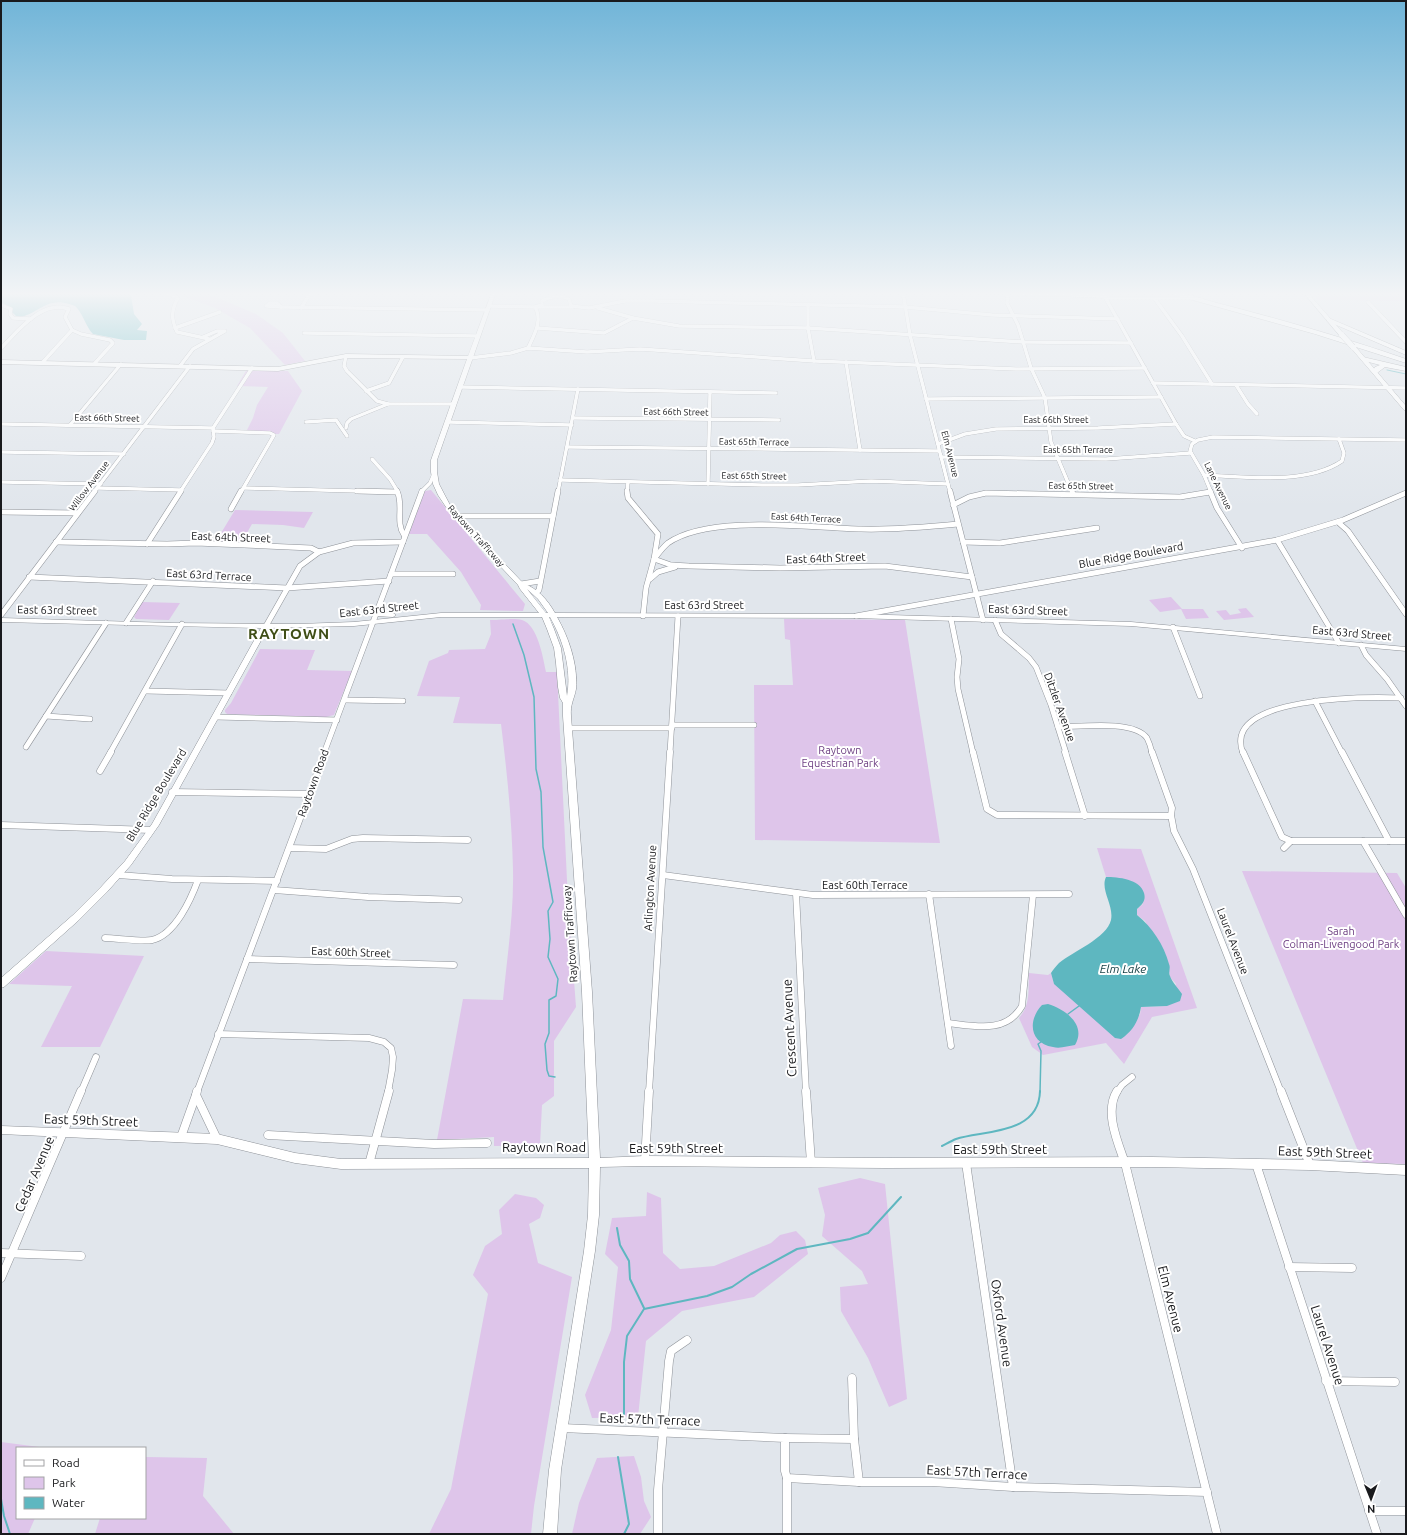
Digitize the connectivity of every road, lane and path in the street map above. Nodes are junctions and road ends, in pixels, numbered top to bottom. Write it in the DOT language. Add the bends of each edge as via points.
graph roads {
  1 [pos="111,364"];
  2 [pos="121,364"];
  3 [pos="309,364"];
  4 [pos="344,364"];
  5 [pos="399,364"];
  6 [pos="468,364"];
  7 [pos="846,364"];
  8 [pos="905,364"];
  9 [pos="918,364"];
  10 [pos="1030,364"];
  11 [pos="1143,364"];
  12 [pos="1199,364"];
  13 [pos="1367,364"];
  14 [pos="1384,364"];
  15 [pos="180,366"];
  16 [pos="190,366"];
  17 [pos="1394,366"];
  18 [pos="252,368"];
  19 [pos="1031,368"];
  20 [pos="1145,368"];
  21 [pos="1406,369"];
  22 [pos="1375,372"];
  23 [pos="1153,383"];
  24 [pos="1212,384"];
  25 [pos="1236,385"];
  26 [pos="460,387"];
  27 [pos="1388,388"];
  28 [pos="1406,388"];
  29 [pos="578,389"];
  30 [pos="366,391"];
  31 [pos="710,392"];
  32 [pos="776,393"];
  33 [pos="1161,397"];
  34 [pos="1045,398"];
  35 [pos="926,399"];
  36 [pos="388,404"];
  37 [pos="454,404"];
  38 [pos="1406,409"];
  39 [pos="1257,414"];
  40 [pos="574,418"];
  41 [pos="710,420"];
  42 [pos="779,420"];
  43 [pos="306,422"];
  44 [pos="447,422"];
  45 [pos="1,424"];
  46 [pos="1176,424"];
  47 [pos="572,425"];
  48 [pos="70,426"];
  49 [pos="144,427"];
  50 [pos="346,428"];
  51 [pos="1048,428"];
  52 [pos="213,430"];
  53 [pos="347,436"];
  54 [pos="1339,439"];
  55 [pos="1406,440"];
  56 [pos="1195,441"];
  57 [pos="938,444"];
  58 [pos="567,446"];
  59 [pos="709,449"];
  60 [pos="860,450"];
  61 [pos="939,451"];
  62 [pos="1,452"];
  63 [pos="1191,453"];
  64 [pos="124,454"];
  65 [pos="941,457"];
  66 [pos="1058,458"];
  67 [pos="372,459"];
  68 [pos="434,474"];
  69 [pos="1204,475"];
  70 [pos="560,480"];
  71 [pos="1,482"];
  72 [pos="628,482"];
  73 [pos="708,484"];
  74 [pos="948,484"];
  75 [pos="99,486"];
  76 [pos="244,488"];
  77 [pos="182,490"];
  78 [pos="396,492"];
  79 [pos="1210,492"];
  80 [pos="1406,493"];
  81 [pos="1073,494"];
  82 [pos="953,505"];
  83 [pos="231,509"];
  84 [pos="1,512"];
  85 [pos="78,514"];
  86 [pos="456,516"];
  87 [pos="553,516"];
  88 [pos="1339,523"];
  89 [pos="958,524"];
  90 [pos="1097,528"];
  91 [pos="404,535"];
  92 [pos="1277,540"];
  93 [pos="56,542"];
  94 [pos="403,542"];
  95 [pos="963,542"];
  96 [pos="147,544"];
  97 [pos="1242,548"];
  98 [pos="319,552"];
  99 [pos="654,559"];
  100 [pos="681,566"];
  101 [pos="392,574"];
  102 [pos="453,574"];
  103 [pos="972,577"];
  104 [pos="29,578"];
  105 [pos="154,581"];
  106 [pos="388,581"];
  107 [pos="540,581"];
  108 [pos="648,581"];
  109 [pos="521,584"];
  110 [pos="287,588"];
  111 [pos="976,594"];
  112 [pos="535,597"];
  113 [pos="377,614"];
  114 [pos="1406,614"];
  115 [pos="1,615"];
  116 [pos="441,615"];
  117 [pos="522,616"];
  118 [pos="549,616"];
  119 [pos="643,616"];
  120 [pos="678,616"];
  121 [pos="854,616"];
  122 [pos="951,619"];
  123 [pos="1,620"];
  124 [pos="983,620"];
  125 [pos="995,620"];
  126 [pos="106,623"];
  127 [pos="126,623"];
  128 [pos="374,623"];
  129 [pos="182,624"];
  130 [pos="266,626"];
  131 [pos="1173,627"];
  132 [pos="1339,643"];
  133 [pos="1361,645"];
  134 [pos="1406,649"];
  135 [pos="146,691"];
  136 [pos="229,693"];
  137 [pos="1200,696"];
  138 [pos="1401,698"];
  139 [pos="345,700"];
  140 [pos="402,701"];
  141 [pos="1315,701"];
  142 [pos="567,703"];
  143 [pos="1406,706"];
  144 [pos="46,716"];
  145 [pos="216,717"];
  146 [pos="90,719"];
  147 [pos="337,720"];
  148 [pos="754,725"];
  149 [pos="672,727"];
  150 [pos="1058,727"];
  151 [pos="568,728"];
  152 [pos="26,747"];
  153 [pos="100,771"];
  154 [pos="172,792"];
  155 [pos="309,794"];
  156 [pos="1084,816"];
  157 [pos="1170,816"];
  158 [pos="1,825"];
  159 [pos="151,830"];
  160 [pos="468,840"];
  161 [pos="1291,841"];
  162 [pos="1363,841"];
  163 [pos="1389,841"];
  164 [pos="1406,841"];
  165 [pos="290,848"];
  166 [pos="1284,848"];
  167 [pos="118,875"];
  168 [pos="663,875"];
  169 [pos="198,880"];
  170 [pos="277,881"];
  171 [pos="274,890"];
  172 [pos="796,892"];
  173 [pos="929,894"];
  174 [pos="1069,894"];
  175 [pos="1033,895"];
  176 [pos="459,900"];
  177 [pos="1406,915"];
  178 [pos="105,938"];
  179 [pos="247,959"];
  180 [pos="454,965"];
  181 [pos="1,984"];
  182 [pos="948,1024"];
  183 [pos="218,1034"];
  184 [pos="951,1046"];
  185 [pos="96,1057"];
  186 [pos="1132,1077"];
  187 [pos="196,1095"];
  188 [pos="1,1130"];
  189 [pos="64,1132"];
  190 [pos="268,1135"];
  191 [pos="181,1137"];
  192 [pos="218,1139"];
  193 [pos="375,1142"];
  194 [pos="488,1143"];
  195 [pos="645,1161"];
  196 [pos="595,1163"];
  197 [pos="811,1163"];
  198 [pos="966,1163"];
  199 [pos="1125,1163"];
  200 [pos="369,1164"];
  201 [pos="1256,1164"];
  202 [pos="1310,1165"];
  203 [pos="1406,1170"];
  204 [pos="1,1253"];
  205 [pos="12,1253"];
  206 [pos="81,1256"];
  207 [pos="1289,1267"];
  208 [pos="1352,1268"];
  209 [pos="1,1278"];
  210 [pos="687,1340"];
  211 [pos="852,1378"];
  212 [pos="1326,1381"];
  213 [pos="1395,1382"];
  214 [pos="562,1428"];
  215 [pos="664,1433"];
  216 [pos="785,1438"];
  217 [pos="854,1439"];
  218 [pos="787,1478"];
  219 [pos="858,1482"];
  220 [pos="1013,1487"];
  221 [pos="1207,1492"];
  222 [pos="1370,1511"];
  223 [pos="1406,1511"];
  224 [pos="550,1534"];
  225 [pos="658,1534"];
  226 [pos="787,1534"];
  227 [pos="1217,1534"];
  228 [pos="1377,1534"];
  1 -- 2 [label="main road"];
  2 -- 15 [label="main road"];
  2 -- 48 [label="street"];
  3 -- 18 [label="main road" via="288,368"];
  4 -- 30 [label="street" via="346,371"];
  5 -- 30 [label="street" via="389,383"];
  6 -- 26 [label="main road"];
  7 -- 60 [label="street"];
  8 -- 9 [label="street"];
  9 -- 19 [label="street"];
  9 -- 35 [label="street, Elm Avenue"];
  10 -- 19 [label="street"];
  11 -- 20 [label="street"];
  12 -- 24 [label="street"];
  13 -- 22 [label="main road"];
  14 -- 17 [label="highway"];
  15 -- 16 [label="main road"];
  16 -- 18 [label="main road"];
  16 -- 49 [label="street, Willow Avenue"];
  17 -- 21 [label="highway"];
  17 -- 22 [label="highway" via="1380,366"];
  18 -- 52 [label="street"];
  19 -- 20 [label="street"];
  19 -- 34 [label="street"];
  20 -- 23 [label="street"];
  22 -- 27 [label="main road"];
  23 -- 24 [label="street"];
  23 -- 33 [label="street"];
  24 -- 25 [label="street"];
  25 -- 27 [label="street"];
  25 -- 39 [label="street"];
  26 -- 29 [label="street"];
  26 -- 37 [label="main road"];
  27 -- 28 [label="street"];
  27 -- 38 [label="main road"];
  29 -- 31 [label="street"];
  29 -- 40 [label="street"];
  30 -- 36 [label="street" via="377,401"];
  31 -- 32 [label="street"];
  31 -- 41 [label="street"];
  33 -- 34 [label="street"];
  33 -- 46 [label="street"];
  34 -- 35 [label="street"];
  34 -- 51 [label="street"];
  35 -- 57 [label="street, Elm Avenue"];
  36 -- 37 [label="street"];
  36 -- 50 [label="street" via="351,418"];
  37 -- 44 [label="main road"];
  40 -- 41 [label="street, East 66th Street"];
  40 -- 47 [label="street"];
  41 -- 42 [label="street, East 66th Street"];
  41 -- 59 [label="street"];
  43 -- 53 [label="street" via="336,420"];
  44 -- 47 [label="street"];
  44 -- 68 [label="main road, Raytown Trafficway" via="434,460"];
  45 -- 48 [label="street, East 66th Street"];
  46 -- 51 [label="street, East 66th Street"];
  46 -- 56 [label="street" via="1184,436"];
  47 -- 58 [label="street"];
  48 -- 49 [label="street, East 66th Street"];
  49 -- 52 [label="street, East 66th Street"];
  49 -- 64 [label="street, Willow Avenue"];
  51 -- 57 [label="street, East 66th Street" via="980,431"];
  51 -- 66 [label="street"];
  52 -- 76 [label="street, East 66th Street" via="273,434 274,437"];
  52 -- 77 [label="street" via="212,443"];
  54 -- 55 [label="street"];
  54 -- 56 [label="street" via="1213,437"];
  54 -- 69 [label="street" via="1344,453 1342,461 1324,471 1278,476"];
  56 -- 63 [label="street, Lane Avenue" via="1190,447"];
  57 -- 61 [label="street, Elm Avenue"];
  58 -- 59 [label="street, East 65th Terrace"];
  58 -- 70 [label="street"];
  59 -- 60 [label="street, East 65th Terrace"];
  59 -- 73 [label="street"];
  60 -- 61 [label="street, East 65th Terrace"];
  61 -- 65 [label="street, Elm Avenue"];
  62 -- 64 [label="street"];
  63 -- 66 [label="street, East 65th Terrace" via="1106,459"];
  63 -- 69 [label="street, Lane Avenue"];
  64 -- 75 [label="street, Willow Avenue"];
  65 -- 66 [label="street, East 65th Terrace"];
  65 -- 74 [label="street, Elm Avenue"];
  66 -- 81 [label="street"];
  67 -- 78 [label="street" via="393,484"];
  68 -- 86 [label="main road, Raytown Trafficway" via="440,493"];
  68 -- 91 [label="street, Raytown Road" via="430,483 421,492"];
  69 -- 79 [label="street, Lane Avenue"];
  70 -- 72 [label="street, East 65th Street"];
  70 -- 87 [label="street"];
  71 -- 75 [label="street"];
  72 -- 73 [label="street, East 65th Street"];
  72 -- 99 [label="street" via="628,498 658,534"];
  73 -- 74 [label="street, East 65th Street" via="798,485 871,481"];
  74 -- 82 [label="street, Elm Avenue"];
  75 -- 77 [label="street"];
  75 -- 85 [label="street, Willow Avenue"];
  76 -- 78 [label="street"];
  76 -- 83 [label="street"];
  77 -- 96 [label="street"];
  78 -- 91 [label="street" via="401,501 400,530"];
  79 -- 81 [label="street, East 65th Street" via="1180,497"];
  79 -- 97 [label="street, Lane Avenue" via="1216,508"];
  80 -- 88 [label="street, Blue Ridge Boulevard"];
  81 -- 82 [label="street, East 65th Street" via="986,493 969,497"];
  82 -- 89 [label="street, Elm Avenue"];
  84 -- 85 [label="street"];
  85 -- 93 [label="street, Willow Avenue"];
  86 -- 87 [label="street"];
  86 -- 109 [label="main road, Raytown Trafficway"];
  87 -- 107 [label="street"];
  88 -- 92 [label="street, Blue Ridge Boulevard"];
  88 -- 114 [label="street" via="1348,531"];
  89 -- 95 [label="street, Elm Avenue"];
  89 -- 99 [label="street, East 64th Terrace" via="892,529 742,524 710,528 685,535 669,542 658,551"];
  90 -- 95 [label="street" via="1000,543"];
  91 -- 94 [label="street, Raytown Road"];
  92 -- 97 [label="street, Blue Ridge Boulevard"];
  92 -- 132 [label="street"];
  93 -- 96 [label="street, East 64th Street"];
  93 -- 104 [label="street, Willow Avenue"];
  94 -- 98 [label="street, East 64th Street" via="353,543"];
  94 -- 101 [label="street, Raytown Road"];
  95 -- 103 [label="street, Elm Avenue"];
  96 -- 98 [label="street, East 64th Street" via="196,543 311,548"];
  97 -- 111 [label="street, Blue Ridge Boulevard"];
  98 -- 110 [label="street" via="300,566"];
  99 -- 100 [label="street, East 64th Street"];
  99 -- 108 [label="street"];
  100 -- 103 [label="street, East 64th Street" via="885,566"];
  100 -- 108 [label="street, East 64th Street" via="658,572"];
  101 -- 102 [label="street"];
  101 -- 106 [label="street, Raytown Road"];
  103 -- 111 [label="street, Elm Avenue"];
  104 -- 105 [label="street, East 63rd Terrace"];
  104 -- 115 [label="street, Willow Avenue"];
  105 -- 110 [label="street, East 63rd Terrace"];
  105 -- 127 [label="street"];
  106 -- 110 [label="street, East 63rd Terrace"];
  106 -- 113 [label="street, Raytown Road"];
  107 -- 109 [label="street"];
  107 -- 112 [label="street"];
  108 -- 119 [label="street"];
  109 -- 112 [label="main road, Raytown Trafficway" via="528,586"];
  110 -- 130 [label="street"];
  111 -- 121 [label="street, Blue Ridge Boulevard"];
  111 -- 124 [label="street, Elm Avenue"];
  112 -- 117 [label="main road" via="531,609"];
  112 -- 118 [label="main road, Raytown Trafficway"];
  113 -- 116 [label="main road" via="386,616 423,612"];
  113 -- 128 [label="street, Raytown Road"];
  116 -- 117 [label="main road, East 63rd Street"];
  116 -- 128 [label="main road, East 63rd Street" via="422,615"];
  117 -- 118 [label="main road, East 63rd Street"];
  118 -- 119 [label="main road, East 63rd Street"];
  118 -- 142 [label="main road, Raytown Trafficway" via="559,657 562,696"];
  118 -- 142 [label="main road, Raytown Trafficway" via="567,645 571,662 571,696"];
  119 -- 120 [label="main road, East 63rd Street"];
  120 -- 121 [label="main road, East 63rd Street"];
  120 -- 149 [label="street, Arlington Avenue"];
  121 -- 122 [label="main road, East 63rd Street"];
  122 -- 124 [label="main road, East 63rd Street"];
  122 -- 156 [label="street" via="960,659 957,677 961,704 987,809 994,814"];
  123 -- 126 [label="main road, East 63rd Street"];
  124 -- 125 [label="main road, East 63rd Street"];
  125 -- 131 [label="main road, East 63rd Street"];
  125 -- 150 [label="street, Ditzler Avenue" via="1000,636 1025,654 1034,665"];
  126 -- 127 [label="main road, East 63rd Street"];
  126 -- 144 [label="street"];
  127 -- 129 [label="main road, East 63rd Street"];
  128 -- 130 [label="main road, East 63rd Street"];
  128 -- 139 [label="street, Raytown Road"];
  129 -- 130 [label="main road, East 63rd Street"];
  129 -- 135 [label="street"];
  130 -- 136 [label="main road, Blue Ridge Boulevard"];
  131 -- 132 [label="main road, East 63rd Street"];
  131 -- 137 [label="street"];
  132 -- 133 [label="main road, East 63rd Street"];
  133 -- 134 [label="main road, East 63rd Street"];
  133 -- 138 [label="street" via="1366,655"];
  135 -- 136 [label="street"];
  135 -- 153 [label="street"];
  136 -- 145 [label="main road, Blue Ridge Boulevard"];
  138 -- 141 [label="street" via="1356,697"];
  138 -- 143 [label="street"];
  139 -- 140 [label="street"];
  139 -- 147 [label="street, Raytown Road"];
  141 -- 161 [label="street" via="1262,714 1243,728 1240,738 1246,760 1282,837"];
  141 -- 163 [label="street"];
  142 -- 151 [label="main road, Raytown Trafficway"];
  144 -- 146 [label="street"];
  144 -- 152 [label="street"];
  145 -- 147 [label="street"];
  145 -- 154 [label="main road, Blue Ridge Boulevard"];
  147 -- 155 [label="street, Raytown Road"];
  148 -- 149 [label="street"];
  149 -- 151 [label="street"];
  149 -- 168 [label="street, Arlington Avenue"];
  150 -- 156 [label="street, Ditzler Avenue"];
  150 -- 157 [label="street, Laurel Avenue" via="1125,726 1147,738 1172,808"];
  151 -- 196 [label="main road, Raytown Trafficway" via="587,992"];
  154 -- 155 [label="street"];
  154 -- 159 [label="main road, Blue Ridge Boulevard"];
  155 -- 165 [label="street, Raytown Road"];
  156 -- 157 [label="street"];
  157 -- 202 [label="street, Laurel Avenue"];
  158 -- 159 [label="street"];
  159 -- 167 [label="main road, Blue Ridge Boulevard"];
  160 -- 165 [label="street" via="363,838 352,839 326,849"];
  161 -- 162 [label="street"];
  161 -- 166 [label="street"];
  162 -- 163 [label="street"];
  162 -- 177 [label="street"];
  163 -- 164 [label="street"];
  165 -- 170 [label="street, Raytown Road"];
  167 -- 169 [label="street"];
  167 -- 181 [label="main road, Blue Ridge Boulevard"];
  168 -- 172 [label="street, East 60th Terrace"];
  168 -- 195 [label="street, Arlington Avenue"];
  169 -- 170 [label="street"];
  169 -- 178 [label="street" via="189,903 178,920 158,937 152,940"];
  170 -- 171 [label="street, Raytown Road"];
  171 -- 176 [label="street" via="360,897"];
  171 -- 179 [label="street, Raytown Road"];
  172 -- 173 [label="street, East 60th Terrace" via="831,896"];
  172 -- 197 [label="street, Crescent Avenue"];
  173 -- 175 [label="street, East 60th Terrace"];
  173 -- 182 [label="street"];
  174 -- 175 [label="street, East 60th Terrace"];
  175 -- 182 [label="street" via="1020,1013 1013,1020 1000,1025"];
  179 -- 180 [label="street, East 60th Street"];
  179 -- 183 [label="street, Raytown Road"];
  182 -- 184 [label="street"];
  183 -- 187 [label="street, Raytown Road"];
  183 -- 193 [label="street" via="369,1038 384,1042 391,1049 394,1059 388,1098"];
  185 -- 189 [label="street, Cedar Avenue"];
  186 -- 199 [label="street, Elm Avenue" via="1116,1089 1112,1106 1112,1119"];
  187 -- 191 [label="street, Raytown Road"];
  187 -- 192 [label="street"];
  188 -- 189 [label="main road, East 59th Street"];
  189 -- 191 [label="main road, East 59th Street"];
  189 -- 205 [label="street, Cedar Avenue"];
  190 -- 193 [label="street"];
  191 -- 192 [label="main road, Raytown Road"];
  192 -- 200 [label="main road, Raytown Road" via="318,1162"];
  193 -- 194 [label="street"];
  193 -- 200 [label="street"];
  195 -- 196 [label="main road, East 59th Street"];
  195 -- 197 [label="main road, East 59th Street"];
  196 -- 200 [label="main road, Raytown Road"];
  196 -- 214 [label="main road, Raytown Road" via="595,1202 587,1273"];
  197 -- 198 [label="main road, East 59th Street"];
  198 -- 199 [label="main road, East 59th Street"];
  198 -- 220 [label="street, Oxford Avenue"];
  199 -- 201 [label="main road, East 59th Street"];
  199 -- 221 [label="street, Elm Avenue"];
  201 -- 202 [label="main road, East 59th Street"];
  201 -- 207 [label="street, Laurel Avenue"];
  202 -- 203 [label="main road, East 59th Street"];
  204 -- 205 [label="street"];
  205 -- 206 [label="street"];
  205 -- 209 [label="street, Cedar Avenue"];
  207 -- 208 [label="street"];
  207 -- 212 [label="street, Laurel Avenue"];
  210 -- 215 [label="street" via="671,1351"];
  211 -- 217 [label="street"];
  212 -- 213 [label="street"];
  212 -- 222 [label="street, Laurel Avenue"];
  214 -- 215 [label="street, East 57th Terrace"];
  214 -- 224 [label="main road, Raytown Road" via="555,1471"];
  215 -- 216 [label="street, East 57th Terrace"];
  215 -- 225 [label="street" via="658,1490"];
  216 -- 217 [label="street, East 57th Terrace"];
  216 -- 218 [label="street"];
  217 -- 219 [label="street"];
  218 -- 219 [label="street, East 57th Terrace"];
  218 -- 226 [label="street"];
  219 -- 220 [label="street, East 57th Terrace" via="932,1482"];
  220 -- 221 [label="street, East 57th Terrace"];
  221 -- 227 [label="street, Elm Avenue"];
  222 -- 223 [label="street"];
  222 -- 228 [label="street, Laurel Avenue"];
}
